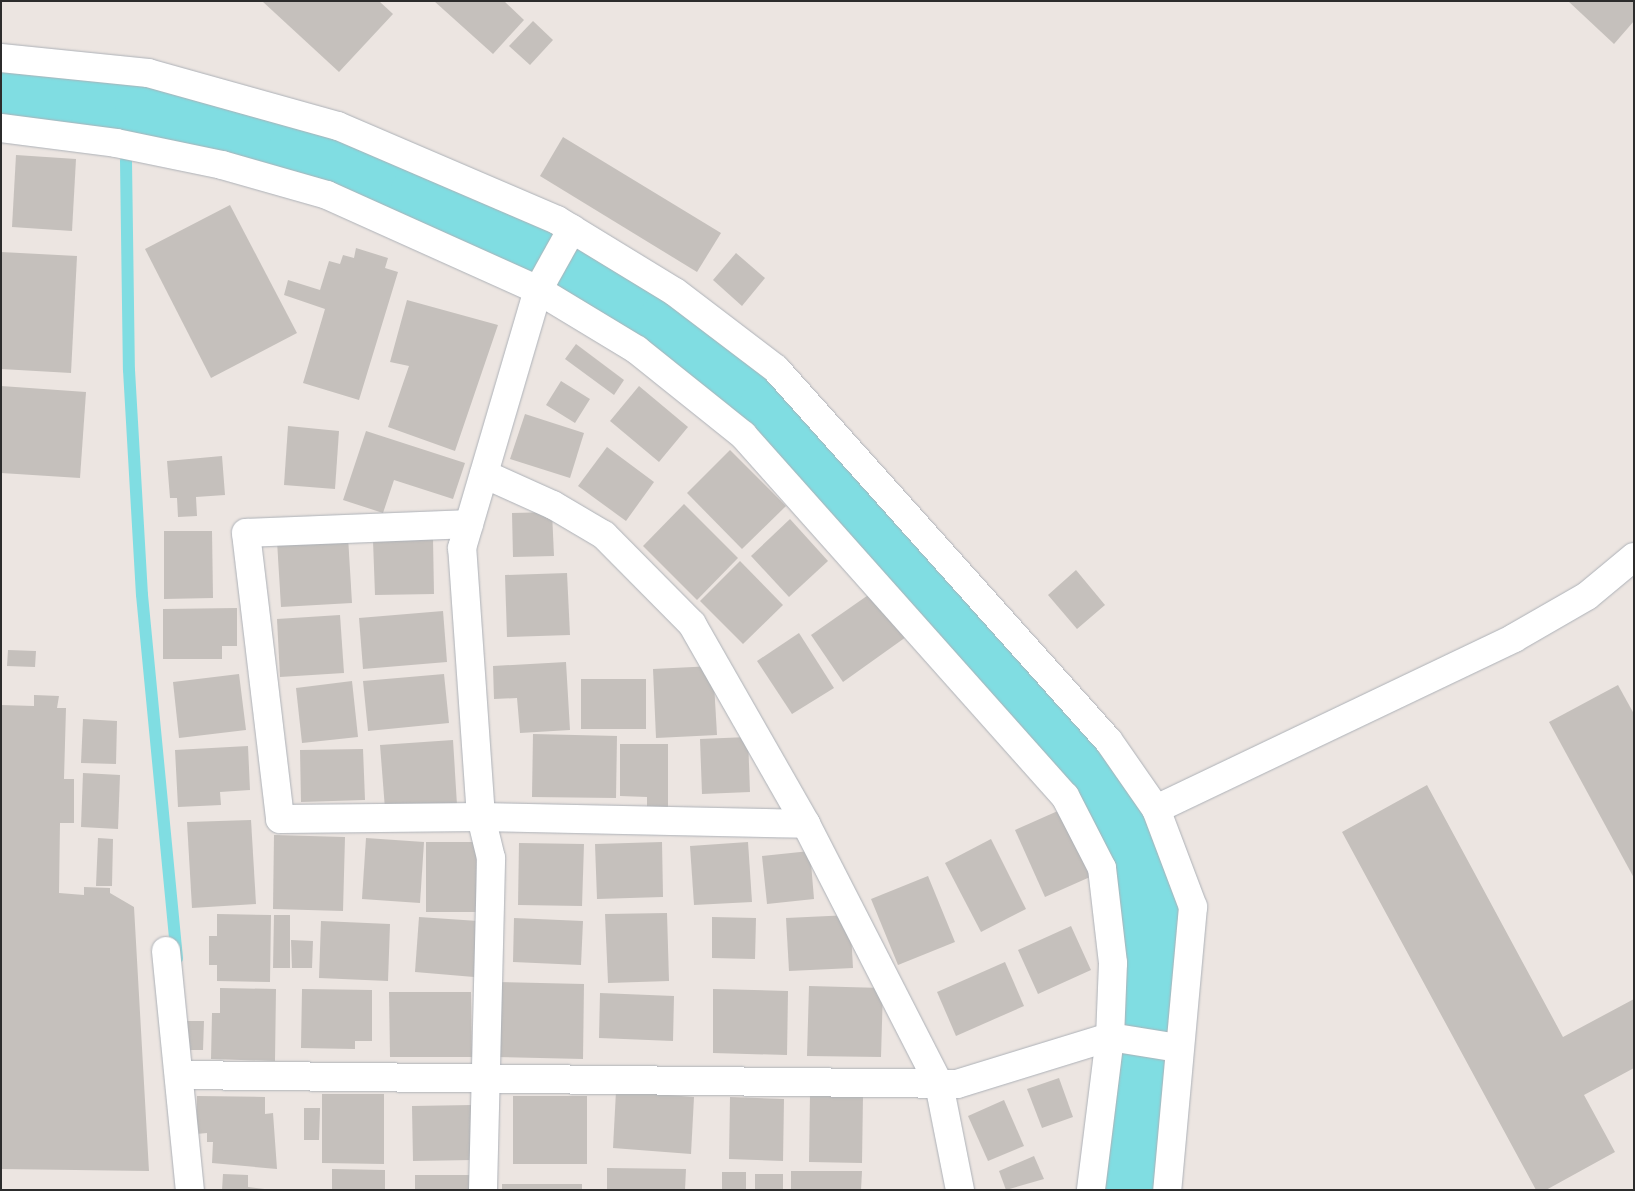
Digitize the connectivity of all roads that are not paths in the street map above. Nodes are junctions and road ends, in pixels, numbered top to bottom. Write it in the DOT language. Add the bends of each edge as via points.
graph roads {
  1 [pos="1,58"];
  2 [pos="1,128"];
  3 [pos="570,234"];
  4 [pos="543,280"];
  5 [pos="484,474"];
  6 [pos="469,524"];
  7 [pos="1634,557"];
  8 [pos="1156,809"];
  9 [pos="481,817"];
  10 [pos="806,824"];
  11 [pos="166,951"];
  12 [pos="1120,1037"];
  13 [pos="1172,1046"];
  14 [pos="183,1075"];
  15 [pos="483,1077"];
  16 [pos="939,1084"];
  17 [pos="190,1190"];
  18 [pos="484,1190"];
  19 [pos="960,1190"];
  20 [pos="1091,1190"];
  21 [pos="1167,1190"];
  1 -- 3 [label="street" via="148,74 338,126"];
  2 -- 4 [label="street" via="116,143 222,165 327,195"];
  3 -- 4 [label="street"];
  3 -- 8 [label="street" via="676,292 776,369 1108,740"];
  4 -- 5 [label="street"];
  4 -- 12 [label="street" via="743,435 1065,796 1102,868"];
  5 -- 6 [label="street"];
  5 -- 10 [label="street" via="553,505 604,535 650,578 692,624"];
  6 -- 9 [label="street" via="462,548"];
  6 -- 9 [label="street" via="246,533 280,819"];
  7 -- 8 [label="street" via="1587,596 1514,638"];
  8 -- 13 [label="street" via="1193,907"];
  9 -- 10 [label="street"];
  9 -- 15 [label="street" via="491,858"];
  10 -- 16 [label="street"];
  11 -- 14 [label="street"];
  12 -- 13 [label="street"];
  12 -- 16 [label="street" via="957,1084"];
  12 -- 20 [label="street"];
  13 -- 21 [label="street"];
  14 -- 15 [label="street"];
  14 -- 17 [label="street"];
  15 -- 16 [label="street"];
  15 -- 18 [label="street"];
  16 -- 19 [label="street"];
}
